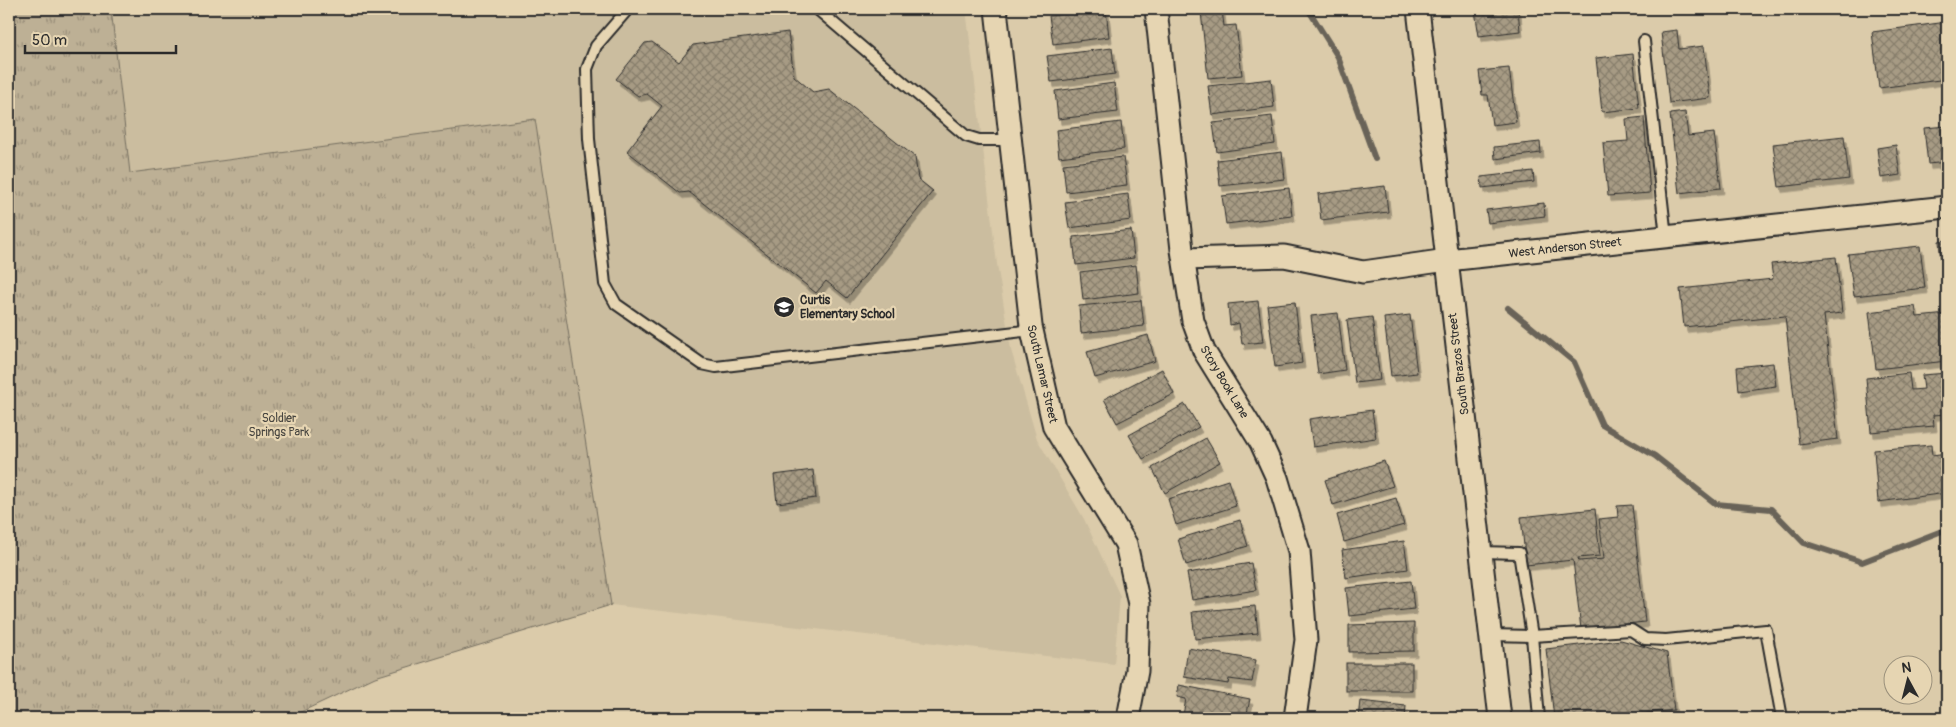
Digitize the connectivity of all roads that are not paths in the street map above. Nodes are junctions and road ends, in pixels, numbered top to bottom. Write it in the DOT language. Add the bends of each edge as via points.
graph roads {
  1 [pos="628,9"];
  2 [pos="817,9"];
  3 [pos="996,9"];
  4 [pos="1156,9"];
  5 [pos="1418,9"];
  6 [pos="1644,41"];
  7 [pos="1010,140"];
  8 [pos="1947,207"];
  9 [pos="1666,237"];
  10 [pos="1184,259"];
  11 [pos="1447,260"];
  12 [pos="1032,330"];
  13 [pos="1481,552"];
  14 [pos="1491,635"];
  15 [pos="1532,636"];
  16 [pos="1128,718"];
  17 [pos="1294,718"];
  18 [pos="1500,718"];
  19 [pos="1539,718"];
  20 [pos="1782,718"];
  1 -- 12 [label="lane" via="596,46 587,69 589,139 606,284 616,304 702,364 716,367"];
  2 -- 7 [label="lane" via="966,136 980,140"];
  3 -- 7 [label="street, South Lamar Street"];
  4 -- 10 [label="street, Story Book Lane"];
  5 -- 11 [label="street, South Brazos Street"];
  6 -- 9 [label="lane"];
  7 -- 12 [label="street, South Lamar Street"];
  8 -- 9 [label="street, West Anderson Street"];
  9 -- 11 [label="street, West Anderson Street"];
  10 -- 11 [label="street, West Anderson Street" via="1284,256 1363,272"];
  10 -- 17 [label="street, Story Book Lane" via="1193,321 1204,351 1261,443 1277,478 1299,551 1306,640"];
  11 -- 13 [label="street, South Brazos Street"];
  12 -- 16 [label="street, South Lamar Street" via="1054,427 1126,544 1139,604 1137,671"];
  13 -- 14 [label="street, South Brazos Street"];
  13 -- 15 [label="lane" via="1519,553"];
  14 -- 15 [label="lane"];
  14 -- 18 [label="street, South Brazos Street"];
  15 -- 19 [label="lane"];
  15 -- 20 [label="lane" via="1631,630 1645,639 1666,640 1766,630"];
}
